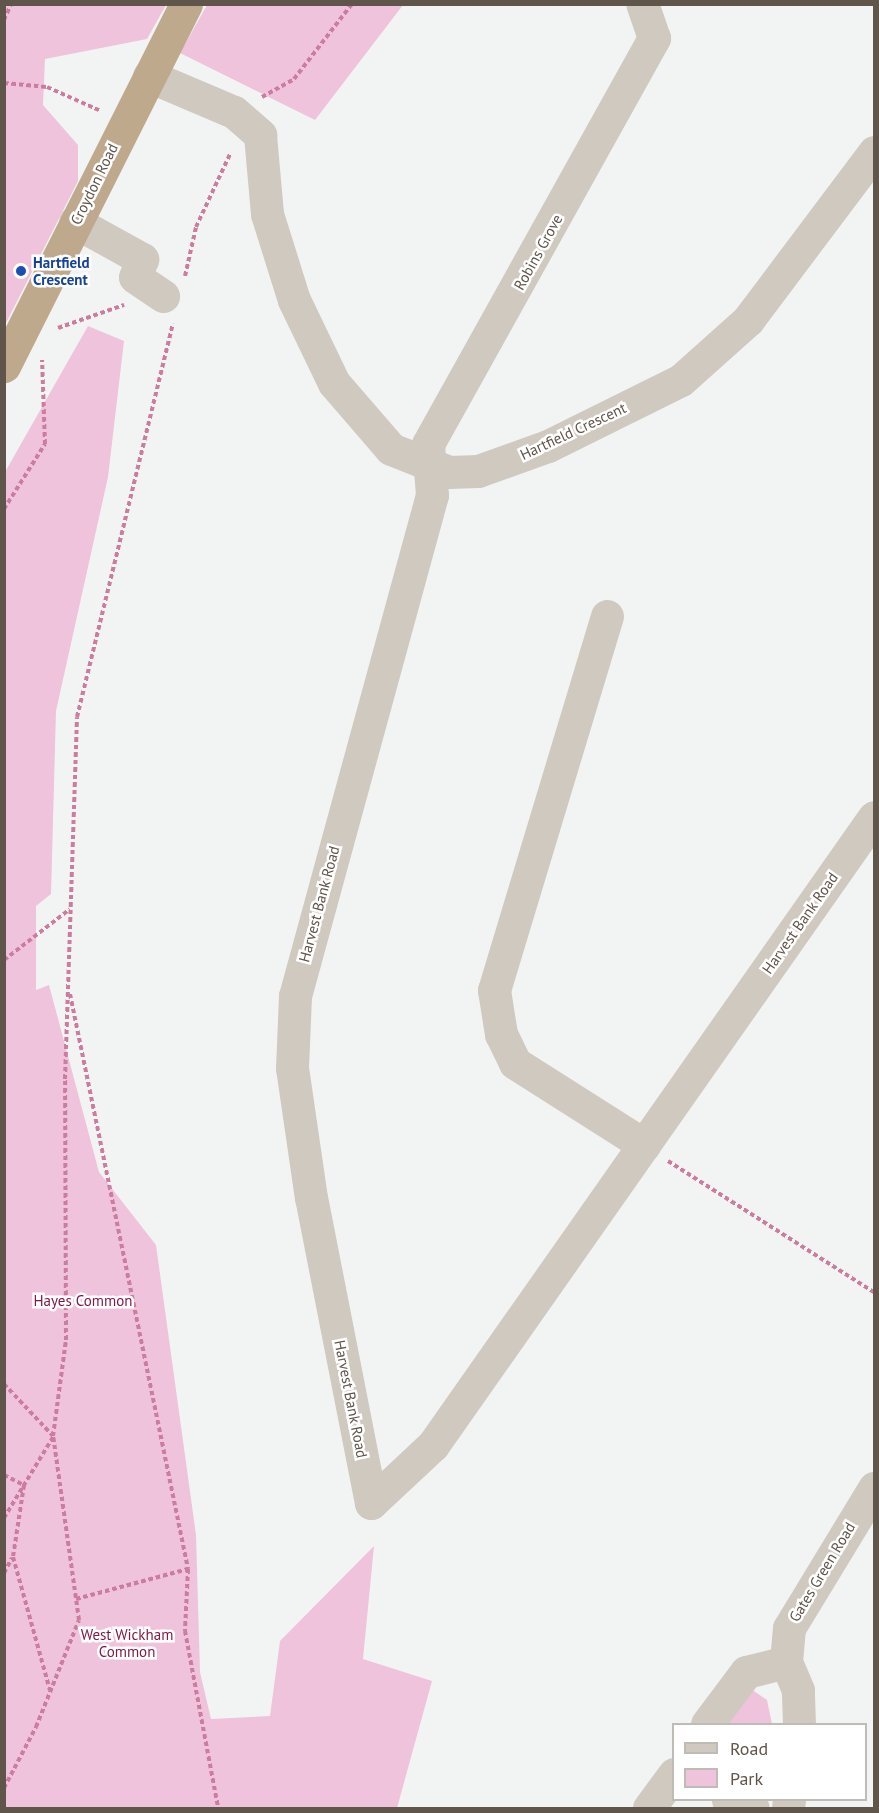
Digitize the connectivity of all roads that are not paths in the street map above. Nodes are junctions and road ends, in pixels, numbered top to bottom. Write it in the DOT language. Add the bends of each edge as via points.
graph roads {
  1 [pos="186,4"];
  2 [pos="642,4"];
  3 [pos="149,76"];
  4 [pos="874,152"];
  5 [pos="865,187"];
  6 [pos="75,222"];
  7 [pos="170,296"];
  8 [pos="4,366"];
  9 [pos="425,466"];
  10 [pos="607,616"];
  11 [pos="874,817"];
  12 [pos="644,1145"];
  13 [pos="874,1488"];
  14 [pos="786,1662"];
  15 [pos="709,1723"];
  16 [pos="799,1723"];
  17 [pos="672,1777"];
  18 [pos="731,1801"];
  19 [pos="649,1809"];
  20 [pos="753,1809"];
  1 -- 3 [label="highway, Croydon Road"];
  2 -- 9 [label="street, Robins Grove" via="654,38 428,444"];
  3 -- 6 [label="highway, Croydon Road"];
  3 -- 9 [label="street, Hartfield Crescent" via="248,120 260,135 267,214 294,300 334,383 392,449"];
  4 -- 5 [label="street, Hartfield Crescent"];
  5 -- 9 [label="street, Hartfield Crescent" via="748,320 681,380 548,446 478,471"];
  6 -- 7 [label="street" via="142,258 135,276"];
  6 -- 8 [label="highway, Croydon Road"];
  9 -- 12 [label="street, Harvest Bank Road" via="432,495 298,984 293,1037 292,1068 311,1198 372,1503 433,1445"];
  10 -- 12 [label="street" via="494,990 501,1034 515,1063"];
  11 -- 12 [label="street, Harvest Bank Road"];
  13 -- 14 [label="street, Gates Green Road" via="793,1617"];
  14 -- 15 [label="street" via="746,1672"];
  14 -- 16 [label="street" via="798,1690"];
  17 -- 19 [label="street"];
  18 -- 20 [label="street"];
}
